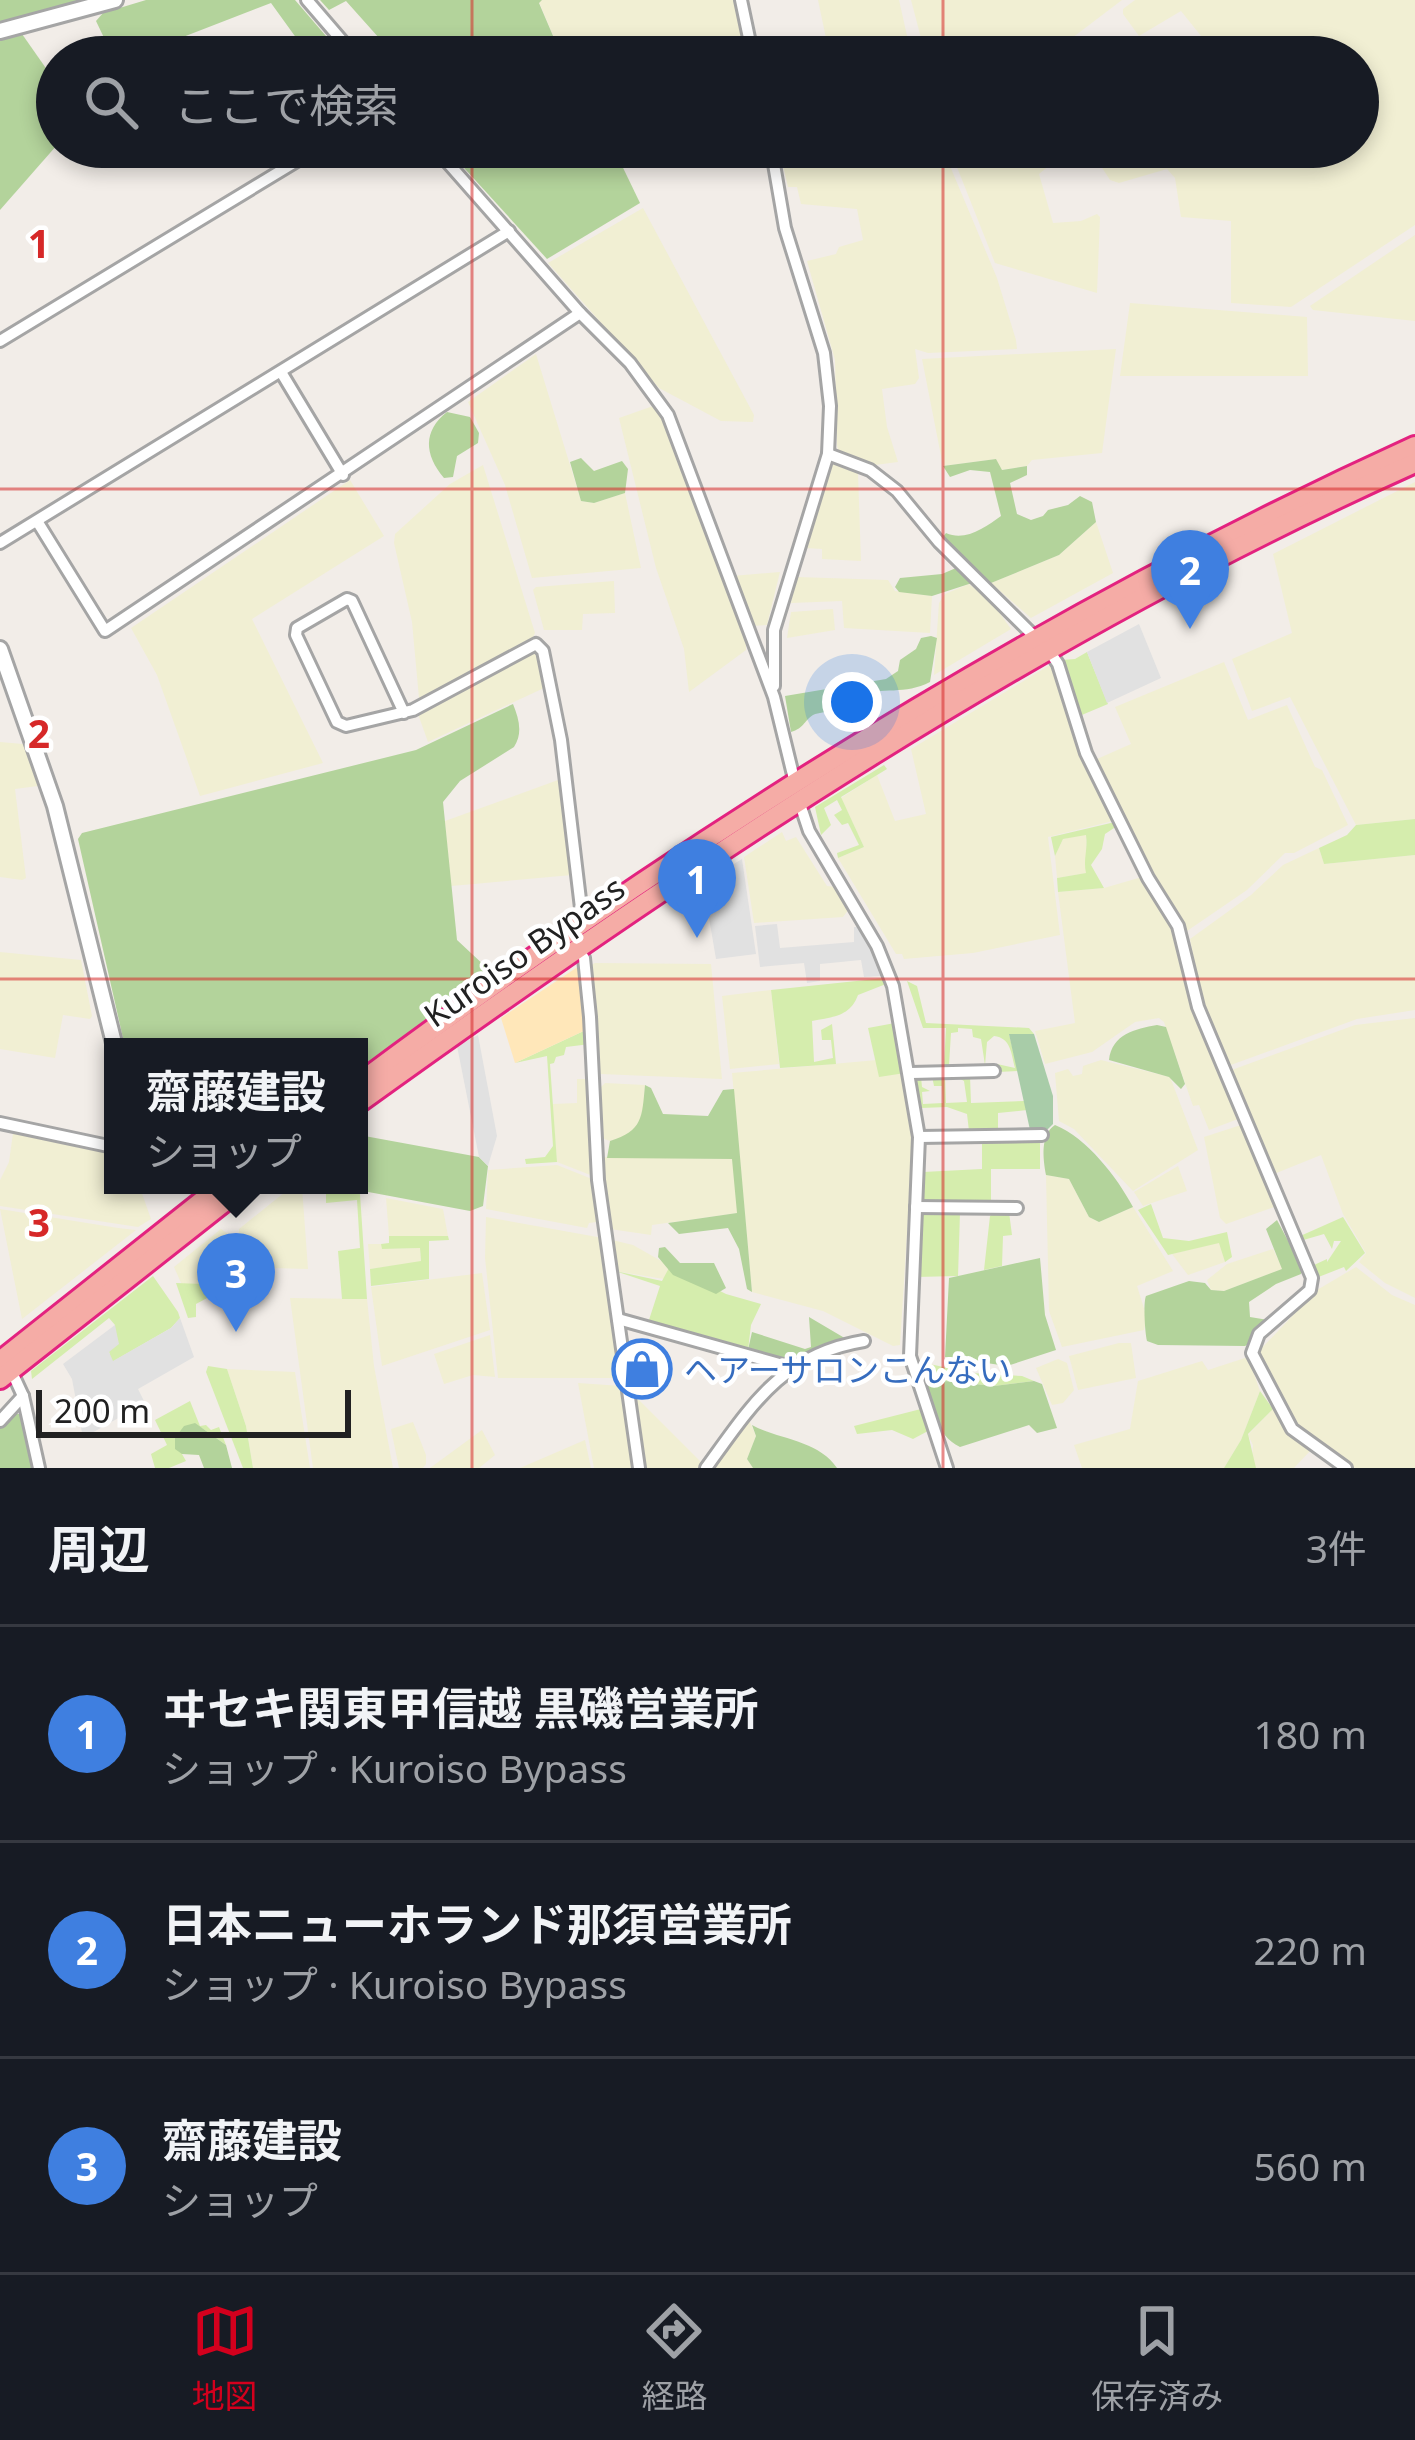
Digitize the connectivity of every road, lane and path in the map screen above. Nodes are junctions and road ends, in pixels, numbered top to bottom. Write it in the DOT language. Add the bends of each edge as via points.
graph roads {
  1 [pos="115,0"];
  2 [pos="307,0"];
  3 [pos="741,0"];
  4 [pos="0,32"];
  5 [pos="338,36"];
  6 [pos="749,36"];
  7 [pos="285,168"];
  8 [pos="453,168"];
  9 [pos="775,168"];
  10 [pos="509,232"];
  11 [pos="580,313"];
  12 [pos="0,340"];
  13 [pos="281,372"];
  14 [pos="1415,446"];
  15 [pos="828,454"];
  16 [pos="1415,463"];
  17 [pos="343,475"];
  18 [pos="38,521"];
  19 [pos="0,543"];
  20 [pos="1043,645"];
  21 [pos="0,649"];
  22 [pos="774,697"];
  23 [pos="404,712"];
  24 [pos="795,780"];
  25 [pos="799,803"];
  26 [pos="589,918"];
  27 [pos="577,948"];
  28 [pos="114,1038"];
  29 [pos="994,1071"];
  30 [pos="910,1073"];
  31 [pos="368,1077"];
  32 [pos="368,1097"];
  33 [pos="0,1124"];
  34 [pos="1042,1135"];
  35 [pos="919,1137"];
  36 [pos="104,1146"];
  37 [pos="224,1194"];
  38 [pos="916,1208"];
  39 [pos="1017,1208"];
  40 [pos="618,1319"];
  41 [pos="864,1341"];
  42 [pos="4,1367"];
  43 [pos="790,1367"];
  44 [pos="23,1396"];
  45 [pos="0,1421"];
  46 [pos="39,1468"];
  47 [pos="638,1468"];
  48 [pos="706,1468"];
  49 [pos="946,1468"];
  50 [pos="1346,1468"];
  1 -- 4 [label="street"];
  2 -- 5 [label="street"];
  3 -- 6 [label="street"];
  7 -- 12 [label="street"];
  8 -- 10 [label="street"];
  9 -- 15 [label="street" via="828,378"];
  10 -- 11 [label="street"];
  10 -- 13 [label="street"];
  11 -- 17 [label="street"];
  11 -- 22 [label="street" via="668,415"];
  13 -- 17 [label="street"];
  13 -- 18 [label="street"];
  14 -- 20 [label="highway, Kuroiso Bypass"];
  15 -- 20 [label="street" via="897,491"];
  15 -- 22 [label="street" via="774,630"];
  16 -- 20 [label="highway, Kuroiso Bypass"];
  17 -- 18 [label="street" via="105,631"];
  18 -- 19 [label="street"];
  20 -- 24 [label="highway, Kuroiso Bypass"];
  20 -- 25 [label="highway, Kuroiso Bypass"];
  20 -- 50 [label="street" via="1058,664 1086,754 1178,926 1198,1007 1312,1278 1310,1290 1259,1334 1255,1363 1292,1429"];
  21 -- 28 [label="street" via="56,806"];
  22 -- 24 [label="street"];
  23 -- 23 [label="street" via="352,601 297,628 338,722"];
  23 -- 26 [label="street" via="536,644 543,651 581,908"];
  24 -- 25 [label="street"];
  24 -- 26 [label="highway, Kuroiso Bypass"];
  25 -- 27 [label="highway, Kuroiso Bypass"];
  25 -- 30 [label="street" via="889,971"];
  26 -- 31 [label="highway, Kuroiso Bypass"];
  27 -- 32 [label="highway, Kuroiso Bypass"];
  27 -- 40 [label="street"];
  29 -- 30 [label="street"];
  30 -- 35 [label="street"];
  33 -- 36 [label="street"];
  34 -- 35 [label="street"];
  35 -- 38 [label="street"];
  37 -- 42 [label="highway"];
  38 -- 39 [label="street"];
  38 -- 49 [label="street" via="910,1356"];
  40 -- 43 [label="street"];
  40 -- 47 [label="street"];
  41 -- 43 [label="street"];
  42 -- 44 [label="street"];
  43 -- 48 [label="street" via="755,1399"];
  44 -- 45 [label="street"];
  44 -- 46 [label="street"];
}
